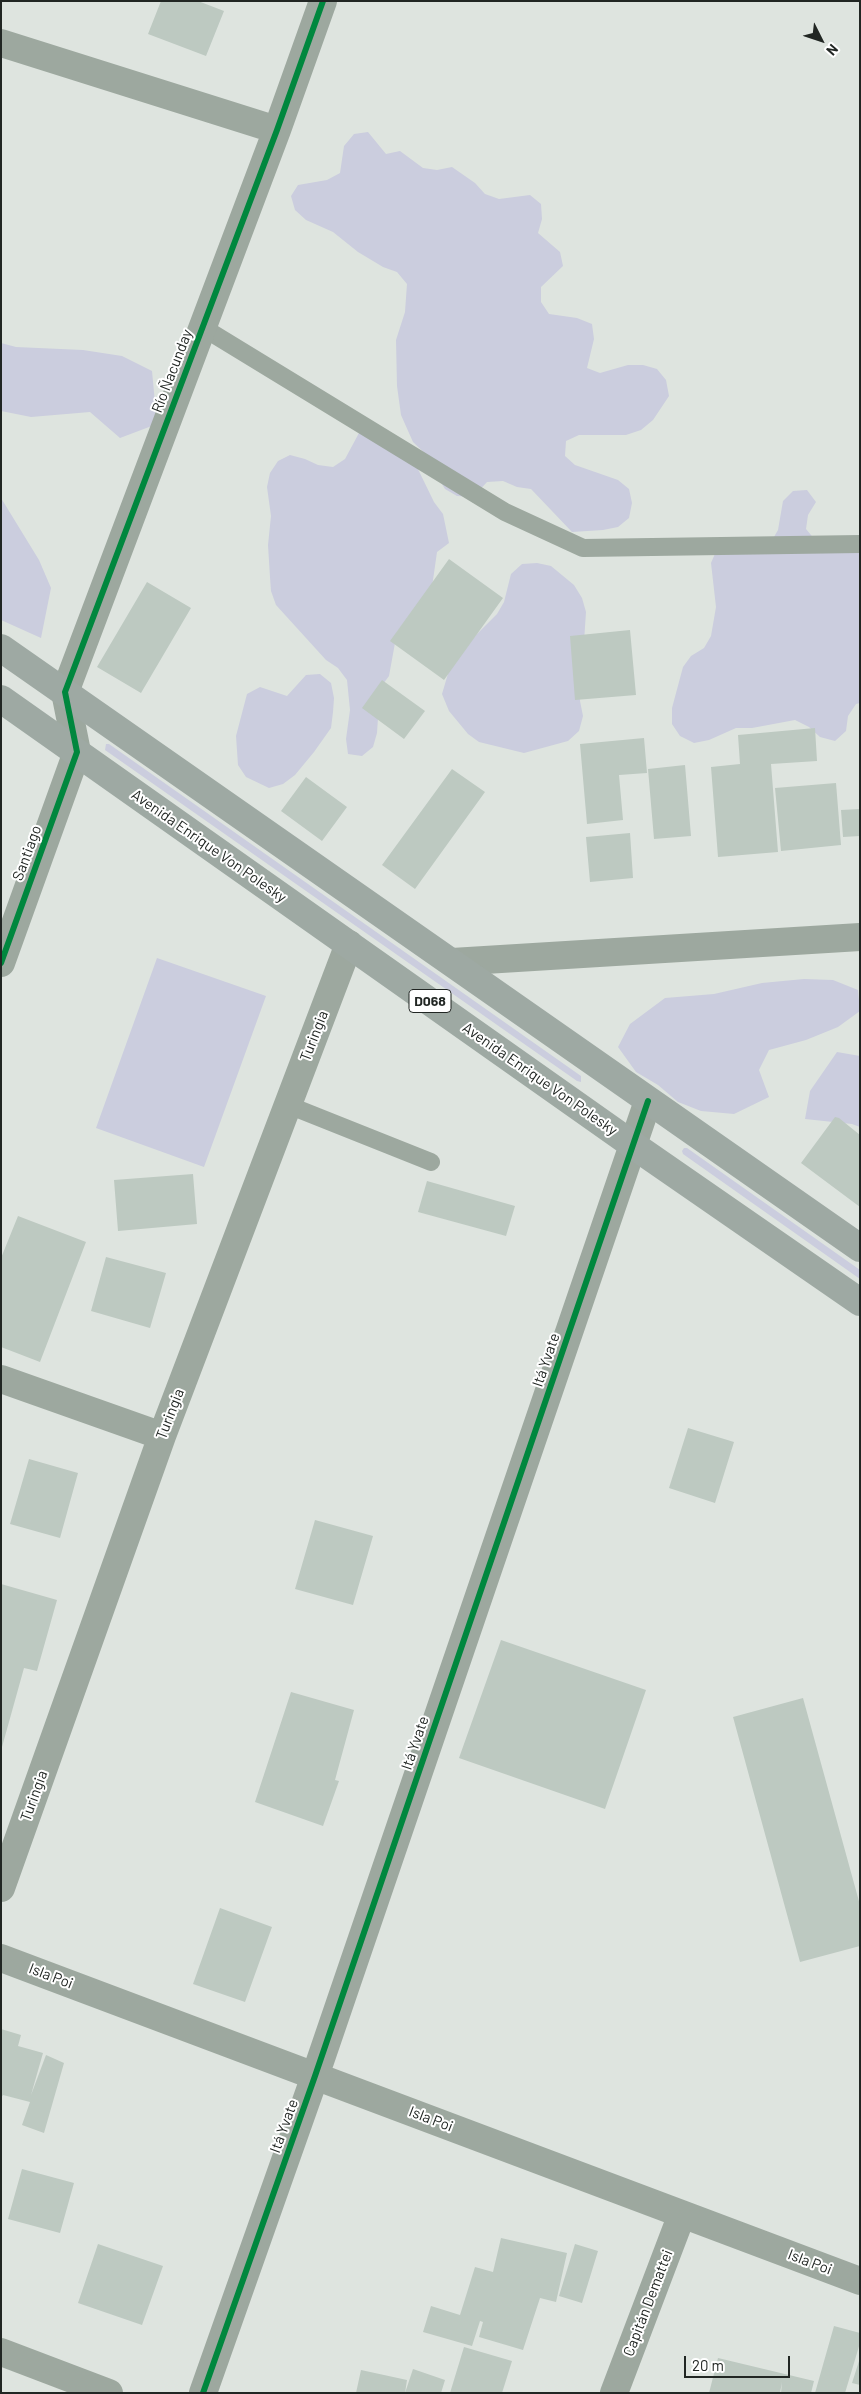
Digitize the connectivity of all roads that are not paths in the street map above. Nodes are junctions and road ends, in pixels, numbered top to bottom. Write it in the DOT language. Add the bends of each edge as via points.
graph roads {
  1 [pos="323,1"];
  2 [pos="1,43"];
  3 [pos="277,130"];
  4 [pos="202,327"];
  5 [pos="860,544"];
  6 [pos="1,648"];
  7 [pos="65,692"];
  8 [pos="1,699"];
  9 [pos="77,752"];
  10 [pos="860,937"];
  11 [pos="349,944"];
  12 [pos="452,962"];
  13 [pos="1,963"];
  14 [pos="648,1101"];
  15 [pos="288,1105"];
  16 [pos="633,1145"];
  17 [pos="431,1162"];
  18 [pos="860,1248"];
  19 [pos="860,1302"];
  20 [pos="1,1379"];
  21 [pos="162,1436"];
  22 [pos="1,1888"];
  23 [pos="1,1958"];
  24 [pos="315,2076"];
  25 [pos="682,2214"];
  26 [pos="860,2281"];
  27 [pos="1,2352"];
  28 [pos="109,2393"];
  29 [pos="203,2393"];
  30 [pos="614,2393"];
  1 -- 3 [label="street, Río Ñacunday"];
  2 -- 3 [label="street"];
  3 -- 4 [label="street, Río Ñacunday"];
  4 -- 5 [label="lane" via="505,512 583,548"];
  4 -- 7 [label="street, Río Ñacunday"];
  6 -- 7 [label="main road"];
  7 -- 9 [label="street"];
  7 -- 12 [label="main road"];
  8 -- 9 [label="main road, Avenida Enrique Von Polesky / D068"];
  9 -- 11 [label="main road, Avenida Enrique Von Polesky / D068"];
  9 -- 13 [label="street, Santiago"];
  10 -- 12 [label="street"];
  11 -- 15 [label="street, Turingia"];
  11 -- 16 [label="main road, Avenida Enrique Von Polesky / D068"];
  12 -- 14 [label="main road"];
  14 -- 16 [label="street, Itá Yvate"];
  14 -- 18 [label="main road"];
  15 -- 17 [label="lane"];
  15 -- 21 [label="street, Turingia"];
  16 -- 19 [label="main road, Avenida Enrique Von Polesky / D068"];
  16 -- 24 [label="street, Itá Yvate"];
  20 -- 21 [label="street"];
  21 -- 22 [label="street, Turingia"];
  23 -- 24 [label="street, Isla Poi"];
  24 -- 25 [label="street, Isla Poi"];
  24 -- 29 [label="street, Itá Yvate"];
  25 -- 26 [label="street, Isla Poi"];
  25 -- 30 [label="street, Capitán Demattei"];
  27 -- 28 [label="street"];
}
